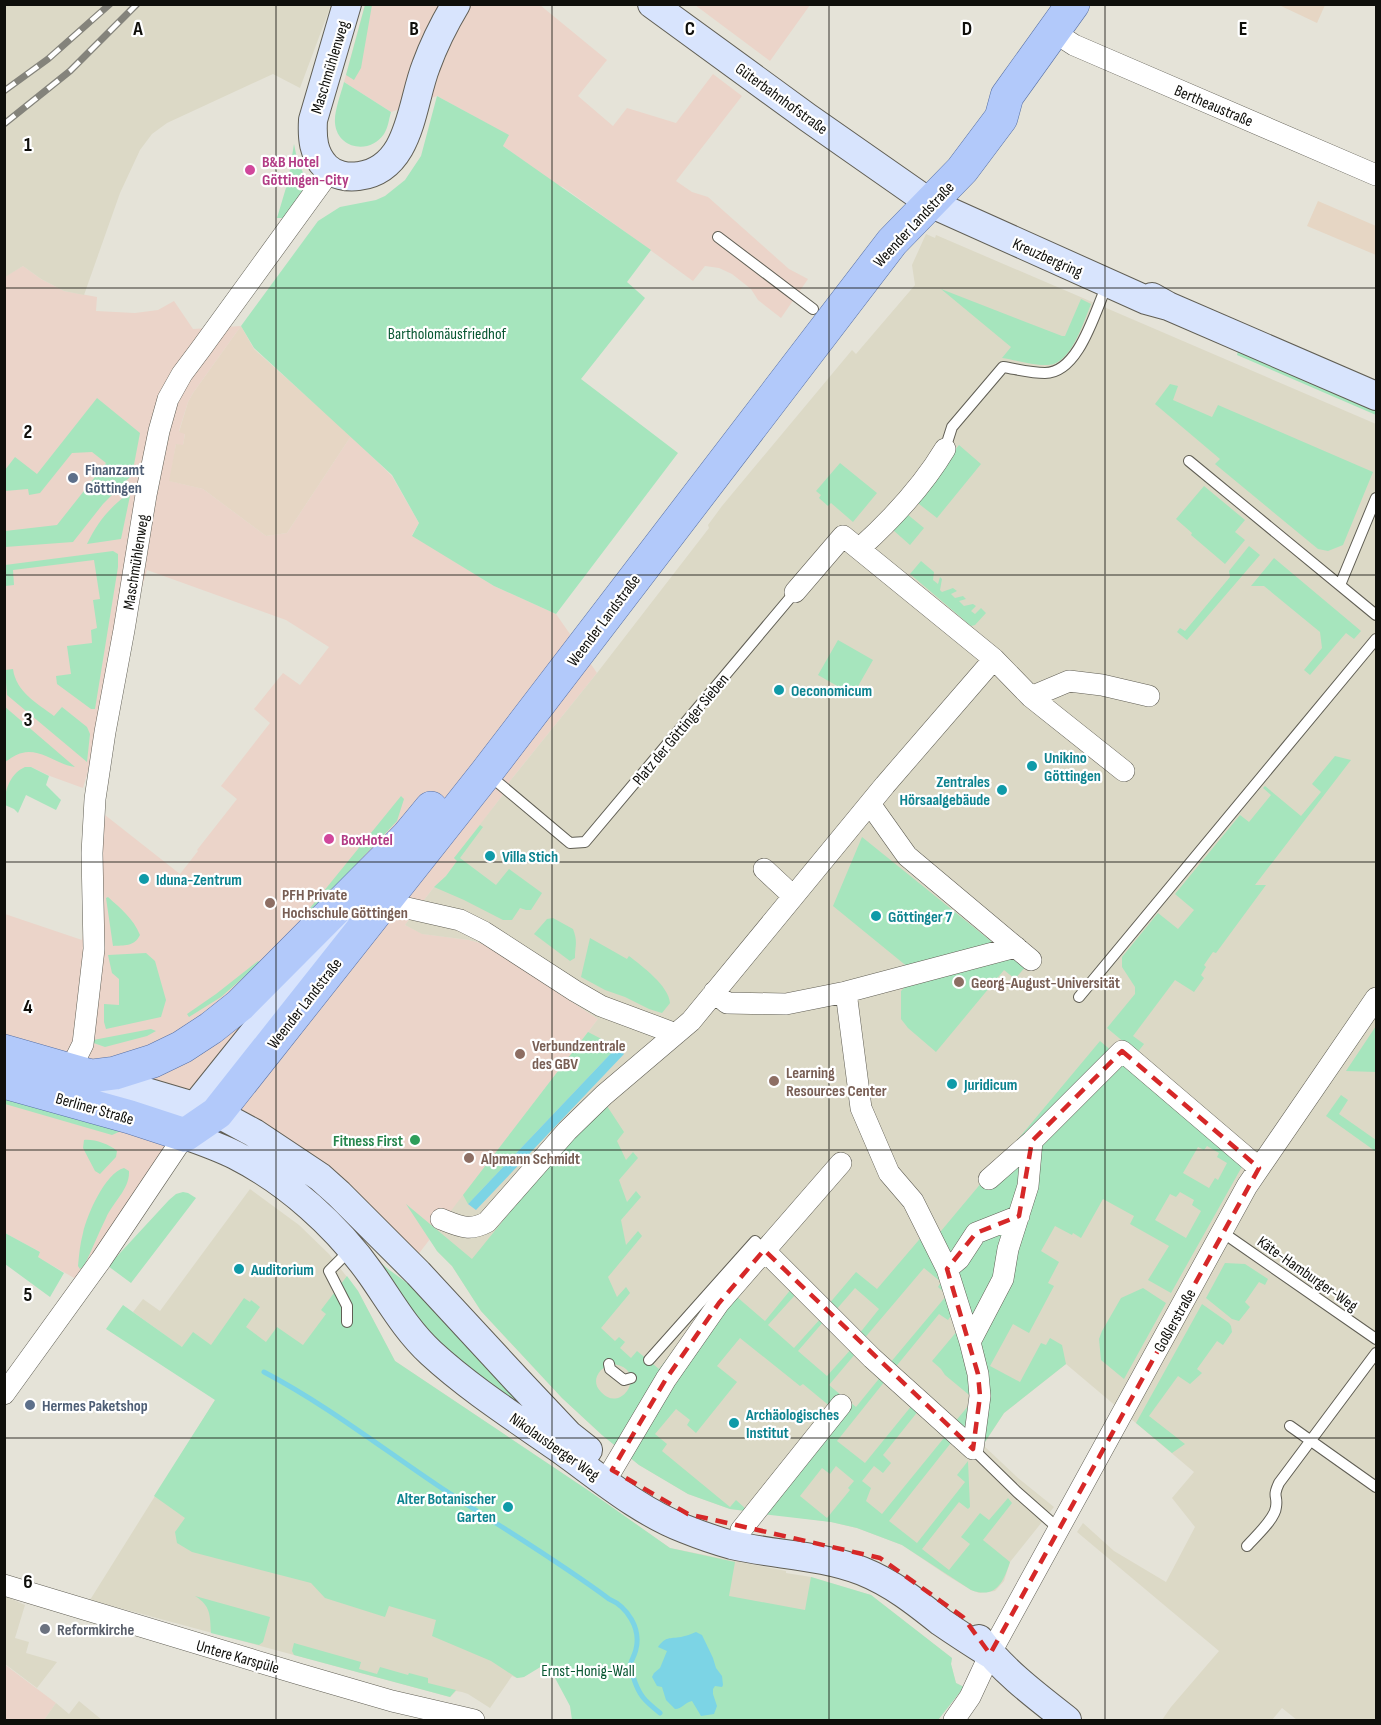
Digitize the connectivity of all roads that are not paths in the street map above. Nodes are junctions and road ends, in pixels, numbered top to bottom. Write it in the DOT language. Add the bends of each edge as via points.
graph roads {
  1 [pos="347,4"];
  2 [pos="456,4"];
  3 [pos="652,4"];
  4 [pos="1073,4"];
  5 [pos="1054,32"];
  6 [pos="330,171"];
  7 [pos="1377,175"];
  8 [pos="926,197"];
  9 [pos="718,237"];
  10 [pos="1108,284"];
  11 [pos="1168,306"];
  12 [pos="813,309"];
  13 [pos="1377,396"];
  14 [pos="945,449"];
  15 [pos="1189,461"];
  16 [pos="1377,498"];
  17 [pos="859,549"];
  18 [pos="1340,585"];
  19 [pos="795,592"];
  20 [pos="1377,615"];
  21 [pos="1377,639"];
  22 [pos="994,659"];
  23 [pos="1149,696"];
  24 [pos="1031,697"];
  25 [pos="1124,771"];
  26 [pos="486,773"];
  27 [pos="870,804"];
  28 [pos="407,837"];
  29 [pos="764,869"];
  30 [pos="793,896"];
  31 [pos="407,908"];
  32 [pos="714,992"];
  33 [pos="846,992"];
  34 [pos="1079,997"];
  35 [pos="1377,998"];
  36 [pos="240,1005"];
  37 [pos="676,1034"];
  38 [pos="4,1051"];
  39 [pos="75,1072"];
  40 [pos="4,1082"];
  41 [pos="199,1118"];
  42 [pos="1032,1142"];
  43 [pos="841,1163"];
  44 [pos="1259,1168"];
  45 [pos="989,1179"];
  46 [pos="1019,1216"];
  47 [pos="441,1219"];
  48 [pos="1222,1232"];
  49 [pos="764,1250"];
  50 [pos="354,1252"];
  51 [pos="946,1269"];
  52 [pos="347,1322"];
  53 [pos="1377,1339"];
  54 [pos="970,1341"];
  55 [pos="1377,1353"];
  56 [pos="649,1360"];
  57 [pos="609,1364"];
  58 [pos="631,1378"];
  59 [pos="4,1394"];
  60 [pos="841,1405"];
  61 [pos="1290,1426"];
  62 [pos="1311,1441"];
  63 [pos="973,1449"];
  64 [pos="612,1470"];
  65 [pos="1377,1487"];
  66 [pos="1059,1529"];
  67 [pos="741,1530"];
  68 [pos="1247,1546"];
  69 [pos="4,1585"];
  70 [pos="990,1654"];
  71 [pos="474,1720"];
  72 [pos="954,1720"];
  73 [pos="1067,1720"];
  1 -- 6 [label="street, Maschmühlenweg" via="312,120 315,150"];
  2 -- 6 [label="street" via="425,67 406,133 394,157 364,175 342,176"];
  3 -- 8 [label="street, Güterbahnhofstraße"];
  4 -- 5 [label="main road, Weender Landstraße"];
  5 -- 7 [label="street, Bertheaustraße" via="1074,45"];
  5 -- 8 [label="main road, Weender Landstraße" via="1007,96 1001,118 962,170"];
  6 -- 39 [label="street, Maschmühlenweg" via="168,399 146,495 95,799 94,949"];
  8 -- 10 [label="street, Kreuzbergring"];
  8 -- 11 [label="street, Kreuzbergring" via="988,219 1117,278"];
  8 -- 12 [label="main road, Weender Landstraße" via="874,229"];
  8 -- 26 [label="main road, Weender Landstraße"];
  9 -- 12 [label="lane"];
  10 -- 11 [label="street, Kreuzbergring"];
  10 -- 14 [label="lane" via="1079,350 1066,366 1047,374 1003,367 952,427"];
  11 -- 13 [label="street, Kreuzbergring"];
  12 -- 28 [label="main road, Weender Landstraße" via="565,638"];
  14 -- 17 [label="street" via="887,522"];
  15 -- 18 [label="lane"];
  16 -- 18 [label="lane"];
  17 -- 19 [label="street, Platz der Göttinger Sieben" via="843,536"];
  17 -- 22 [label="street, Platz der Göttinger Sieben"];
  18 -- 20 [label="lane"];
  19 -- 26 [label="lane, Platz der Göttinger Sieben" via="585,842 570,843"];
  21 -- 34 [label="lane"];
  22 -- 24 [label="street, Platz der Göttinger Sieben"];
  22 -- 27 [label="street"];
  23 -- 24 [label="street" via="1069,681"];
  24 -- 25 [label="street, Platz der Göttinger Sieben"];
  26 -- 41 [label="main road, Weender Landstraße"];
  27 -- 30 [label="street"];
  27 -- 33 [label="street" via="907,856 1024,954"];
  28 -- 36 [label="main road, Weender Landstraße"];
  28 -- 41 [label="street, Weender Landstraße"];
  29 -- 30 [label="street"];
  30 -- 32 [label="street"];
  31 -- 37 [label="street" via="460,920 601,1006"];
  32 -- 33 [label="street" via="727,1003 786,1005"];
  32 -- 37 [label="street"];
  33 -- 51 [label="street" via="861,1108 889,1173 913,1201"];
  35 -- 44 [label="street, Goßlerstraße"];
  36 -- 39 [label="main road, Berliner Straße" via="199,1037 160,1058 115,1073"];
  37 -- 47 [label="street" via="567,1131 487,1222 471,1228"];
  38 -- 39 [label="main road, Berliner Straße"];
  39 -- 40 [label="main road, Berliner Straße"];
  39 -- 41 [label="main road, Berliner Straße" via="130,1117"];
  41 -- 50 [label="street, Nikolausberger Weg" via="238,1156 314,1211"];
  41 -- 59 [label="street, Weender Landstraße"];
  41 -- 64 [label="street, Nikolausberger Weg" via="254,1133 320,1177 418,1273 569,1435"];
  42 -- 44 [label="street" via="1122,1051"];
  42 -- 45 [label="street"];
  42 -- 46 [label="street" via="1028,1186"];
  43 -- 49 [label="street"];
  44 -- 48 [label="street, Goßlerstraße"];
  46 -- 51 [label="street" via="976,1233 959,1259"];
  46 -- 54 [label="street" via="1003,1279"];
  48 -- 53 [label="lane, Käte-Hamburger-Weg"];
  48 -- 66 [label="street, Goßlerstraße"];
  49 -- 56 [label="lane" via="755,1240"];
  49 -- 63 [label="street" via="872,1358"];
  49 -- 64 [label="street" via="719,1303 666,1379"];
  50 -- 52 [label="lane" via="329,1271 347,1306"];
  50 -- 70 [label="street, Nikolausberger Weg" via="410,1330 449,1369 658,1517 731,1545 831,1561 863,1572 919,1603"];
  51 -- 54 [label="street"];
  54 -- 63 [label="street" via="980,1396"];
  55 -- 62 [label="lane"];
  57 -- 58 [label="lane" via="624,1380"];
  60 -- 67 [label="street"];
  61 -- 62 [label="lane"];
  62 -- 65 [label="lane"];
  62 -- 68 [label="lane" via="1279,1483 1273,1516"];
  63 -- 66 [label="lane"];
  64 -- 67 [label="street, Nikolausberger Weg" via="688,1515"];
  66 -- 70 [label="street, Goßlerstraße"];
  67 -- 70 [label="street, Nikolausberger Weg" via="845,1547 880,1558 963,1617"];
  69 -- 71 [label="street, Untere Karspüle" via="392,1701"];
  70 -- 72 [label="street, Goßlerstraße" via="970,1697"];
  70 -- 73 [label="street, Nikolausberger Weg"];
}
